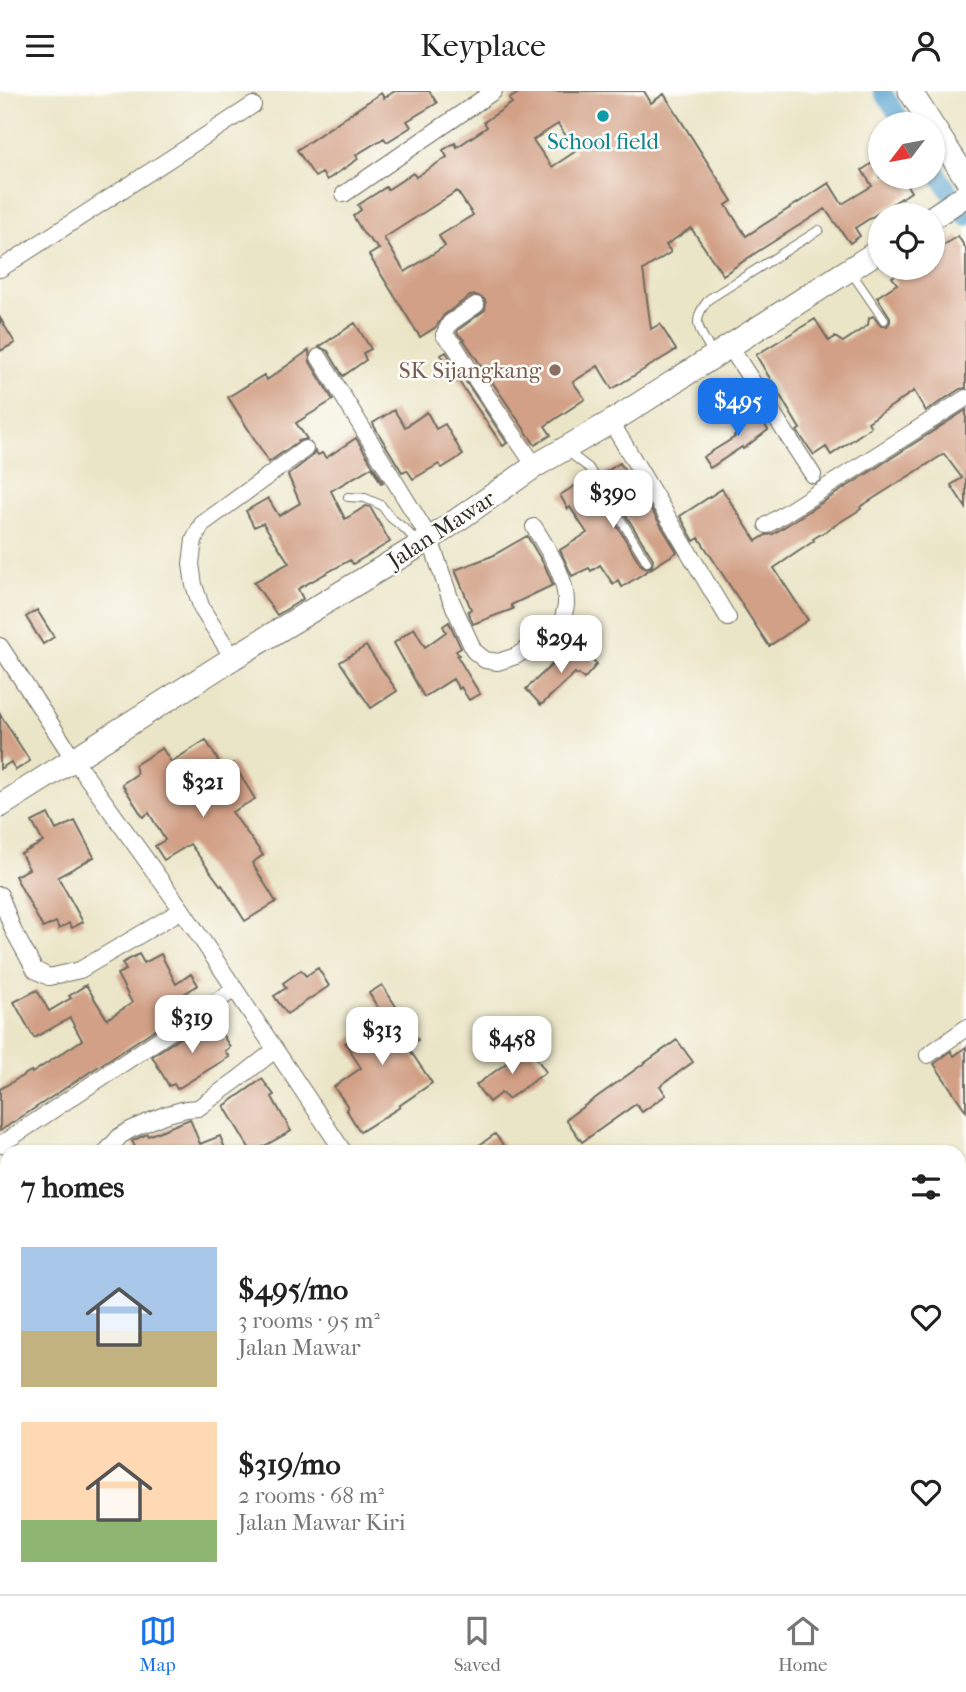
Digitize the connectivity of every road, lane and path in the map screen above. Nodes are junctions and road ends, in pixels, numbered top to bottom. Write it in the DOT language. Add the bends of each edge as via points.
graph roads {
  1 [pos="494,91"];
  2 [pos="910,91"];
  3 [pos="253,105"];
  4 [pos="924,112"];
  5 [pos="945,145"];
  6 [pos="966,178"];
  7 [pos="344,194"];
  8 [pos="966,195"];
  9 [pos="945,209"];
  10 [pos="819,230"];
  11 [pos="868,257"];
  12 [pos="0,268"];
  13 [pos="849,269"];
  14 [pos="476,305"];
  15 [pos="884,320"];
  16 [pos="722,352"];
  17 [pos="319,357"];
  18 [pos="966,398"];
  19 [pos="611,422"];
  20 [pos="305,449"];
  21 [pos="565,449"];
  22 [pos="535,466"];
  23 [pos="813,475"];
  24 [pos="348,497"];
  25 [pos="767,525"];
  26 [pos="534,527"];
  27 [pos="425,543"];
  28 [pos="647,562"];
  29 [pos="728,618"];
  30 [pos="0,646"];
  31 [pos="233,659"];
  32 [pos="73,758"];
  33 [pos="0,806"];
  34 [pos="0,895"];
  35 [pos="182,910"];
  36 [pos="235,989"];
  37 [pos="966,1028"];
  38 [pos="275,1050"];
  39 [pos="928,1055"];
  40 [pos="0,1145"];
  41 [pos="112,1145"];
  42 [pos="338,1145"];
  1 -- 7 [label="street"];
  2 -- 4 [label="street"];
  3 -- 12 [label="street"];
  5 -- 6 [label="street"];
  8 -- 9 [label="street"];
  10 -- 16 [label="lane" via="700,309 699,327"];
  11 -- 13 [label="street, Jalan Mawar"];
  13 -- 15 [label="lane"];
  13 -- 16 [label="street, Jalan Mawar"];
  14 -- 22 [label="street" via="450,323 444,335"];
  16 -- 19 [label="street, Jalan Mawar"];
  16 -- 23 [label="street"];
  17 -- 27 [label="street"];
  18 -- 25 [label="street"];
  19 -- 21 [label="street, Jalan Mawar"];
  19 -- 29 [label="street"];
  20 -- 31 [label="street" via="202,524 194,540 194,585 202,608"];
  21 -- 22 [label="street, Jalan Mawar"];
  21 -- 28 [label="lane" via="589,468"];
  22 -- 27 [label="street, Jalan Mawar"];
  24 -- 27 [label="lane" via="381,505"];
  26 -- 27 [label="street" via="553,558 566,606 560,627 516,656 498,662 485,660 474,651"];
  27 -- 31 [label="street, Jalan Mawar"];
  30 -- 32 [label="street"];
  31 -- 32 [label="street, Jalan Mawar"];
  32 -- 33 [label="street, Jalan Mawar"];
  32 -- 35 [label="street"];
  34 -- 35 [label="street" via="35,970 49,977 80,971"];
  35 -- 36 [label="street"];
  36 -- 38 [label="street"];
  36 -- 40 [label="street"];
  37 -- 39 [label="street"];
  38 -- 41 [label="street" via="198,1108 164,1115 130,1130"];
  38 -- 42 [label="street"];
}
